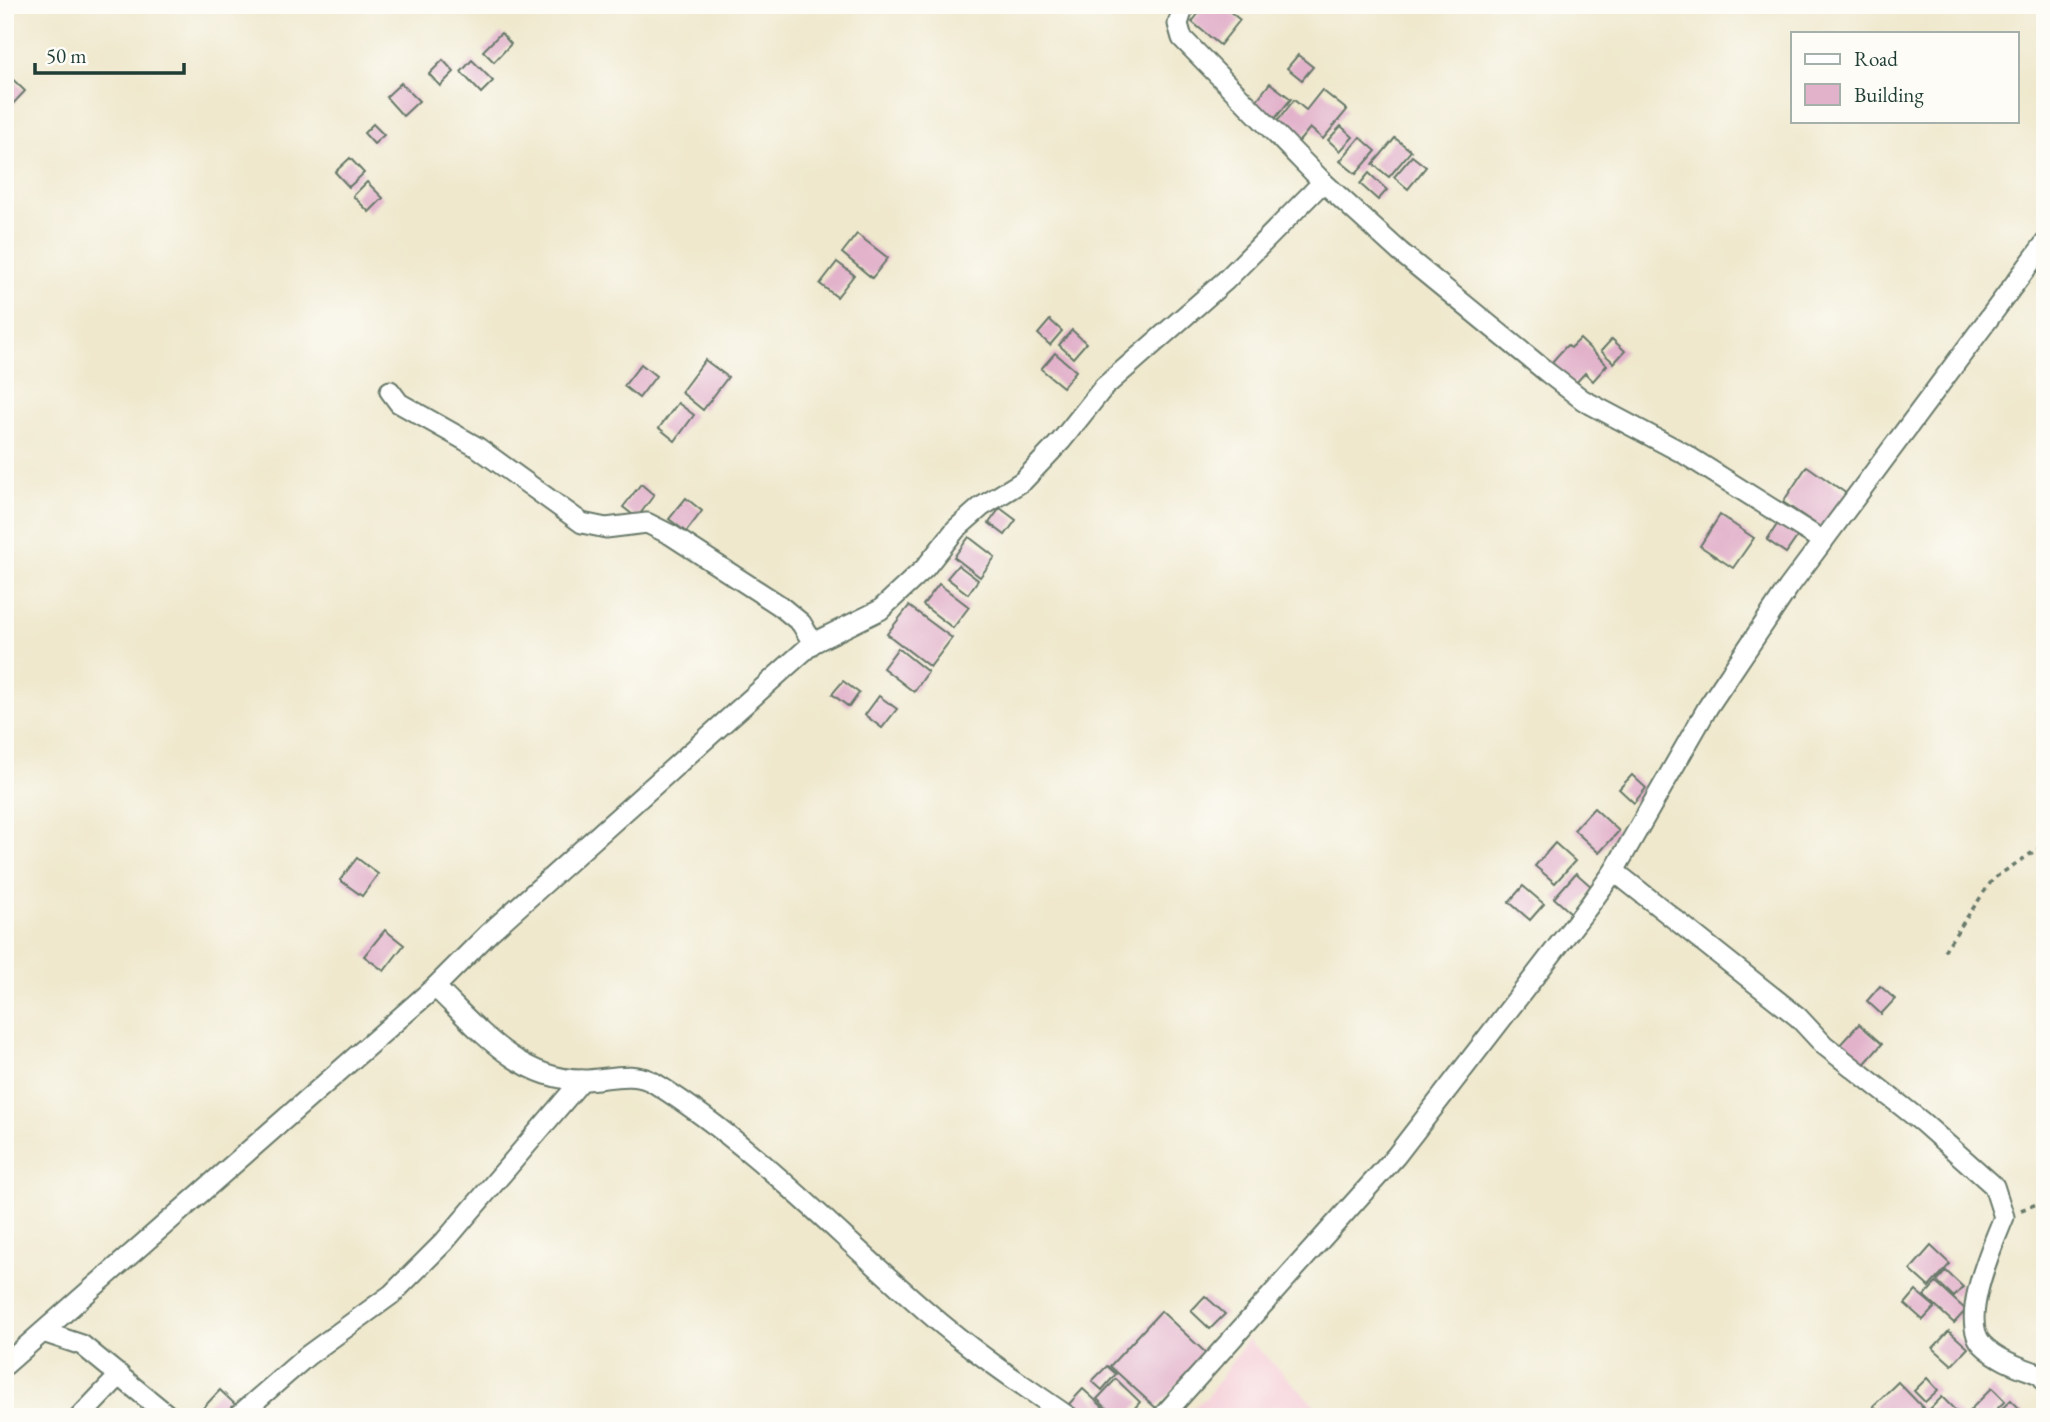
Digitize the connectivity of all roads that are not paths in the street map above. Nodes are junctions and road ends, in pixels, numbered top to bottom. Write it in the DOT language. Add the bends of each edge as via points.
graph roads {
  1 [pos="1184,5"];
  2 [pos="1323,182"];
  3 [pos="2045,243"];
  4 [pos="390,391"];
  5 [pos="1823,541"];
  6 [pos="813,643"];
  7 [pos="1614,871"];
  8 [pos="435,987"];
  9 [pos="582,1080"];
  10 [pos="43,1332"];
  11 [pos="5,1365"];
  12 [pos="120,1375"];
  13 [pos="2045,1381"];
  14 [pos="80,1417"];
  15 [pos="170,1417"];
  16 [pos="237,1417"];
  17 [pos="1069,1417"];
  18 [pos="1162,1417"];
  1 -- 2 [label="street" via="1178,24 1182,38"];
  2 -- 5 [label="street" via="1400,252 1583,400 1684,453"];
  2 -- 6 [label="street" via="1226,280 1104,387 1023,481 956,529 925,568 880,610"];
  3 -- 5 [label="street"];
  4 -- 6 [label="street" via="398,403 477,447 582,523 606,528 647,523 671,535 779,605 801,623"];
  5 -- 7 [label="street" via="1708,707"];
  6 -- 8 [label="street" via="489,933"];
  7 -- 13 [label="street" via="1798,1017 1824,1045 1994,1186 2004,1217 1981,1273 1975,1322 1981,1343 2001,1359 2041,1375"];
  7 -- 18 [label="street" via="1396,1156"];
  8 -- 9 [label="street" via="505,1055 541,1072"];
  8 -- 10 [label="street"];
  9 -- 16 [label="street" via="444,1242 392,1294 307,1356"];
  9 -- 17 [label="street" via="615,1075 652,1081 811,1205 926,1311"];
  10 -- 11 [label="street"];
  10 -- 12 [label="street" via="82,1345"];
  12 -- 14 [label="street"];
  12 -- 15 [label="street"];
}
